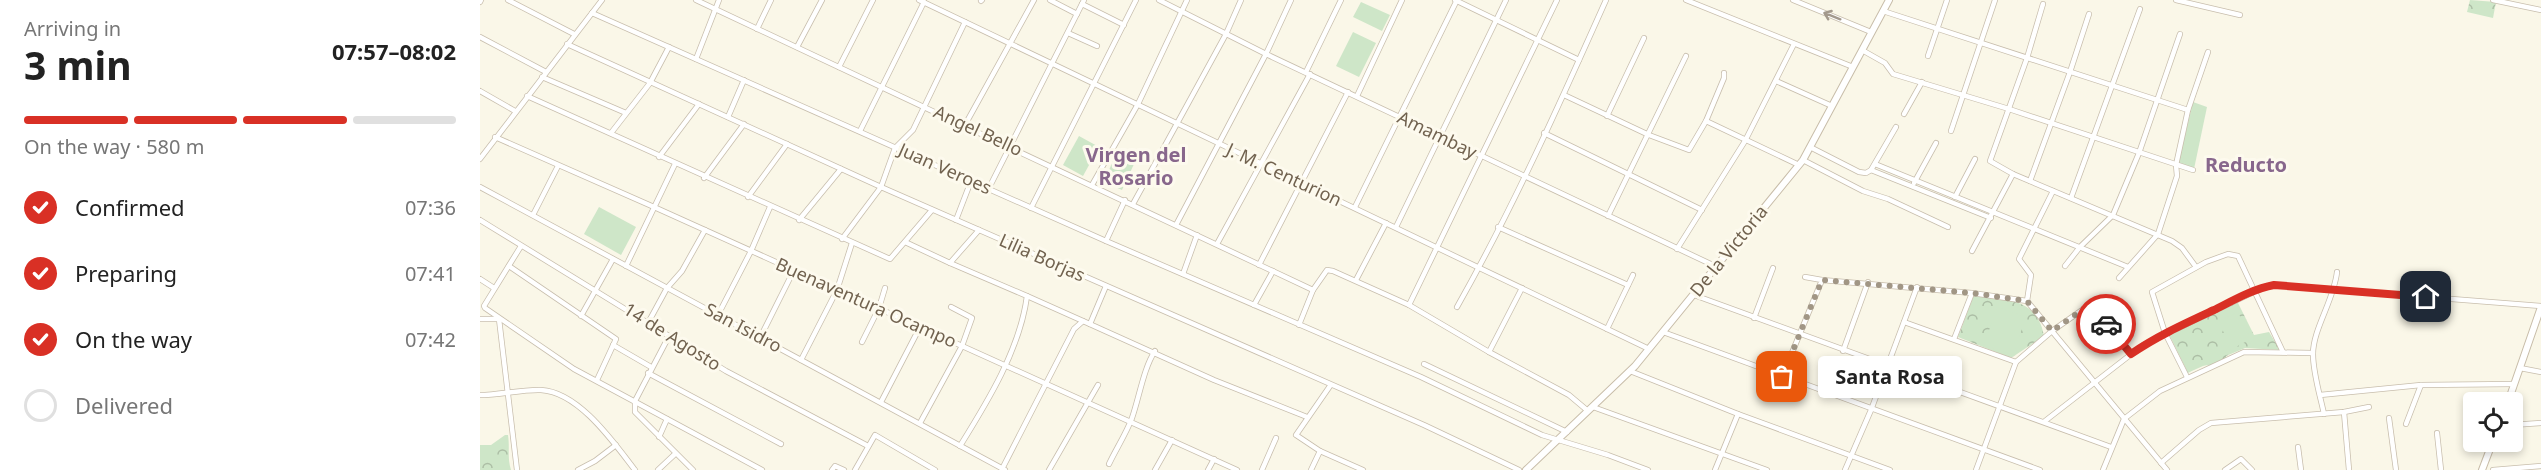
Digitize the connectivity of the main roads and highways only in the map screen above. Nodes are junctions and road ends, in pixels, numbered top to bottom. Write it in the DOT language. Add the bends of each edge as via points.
graph roads {
  1 [pos="1889,0"];
  2 [pos="2541,306"];
  3 [pos="2511,392"];
  4 [pos="2489,452"];
  5 [pos="1526,470"];
  6 [pos="2482,470"];
  1 -- 5 [label="main road, De la Victoria" via="1801,163 1630,371"];
  2 -- 3 [label="main road"];
  4 -- 6 [label="main road"];
}
